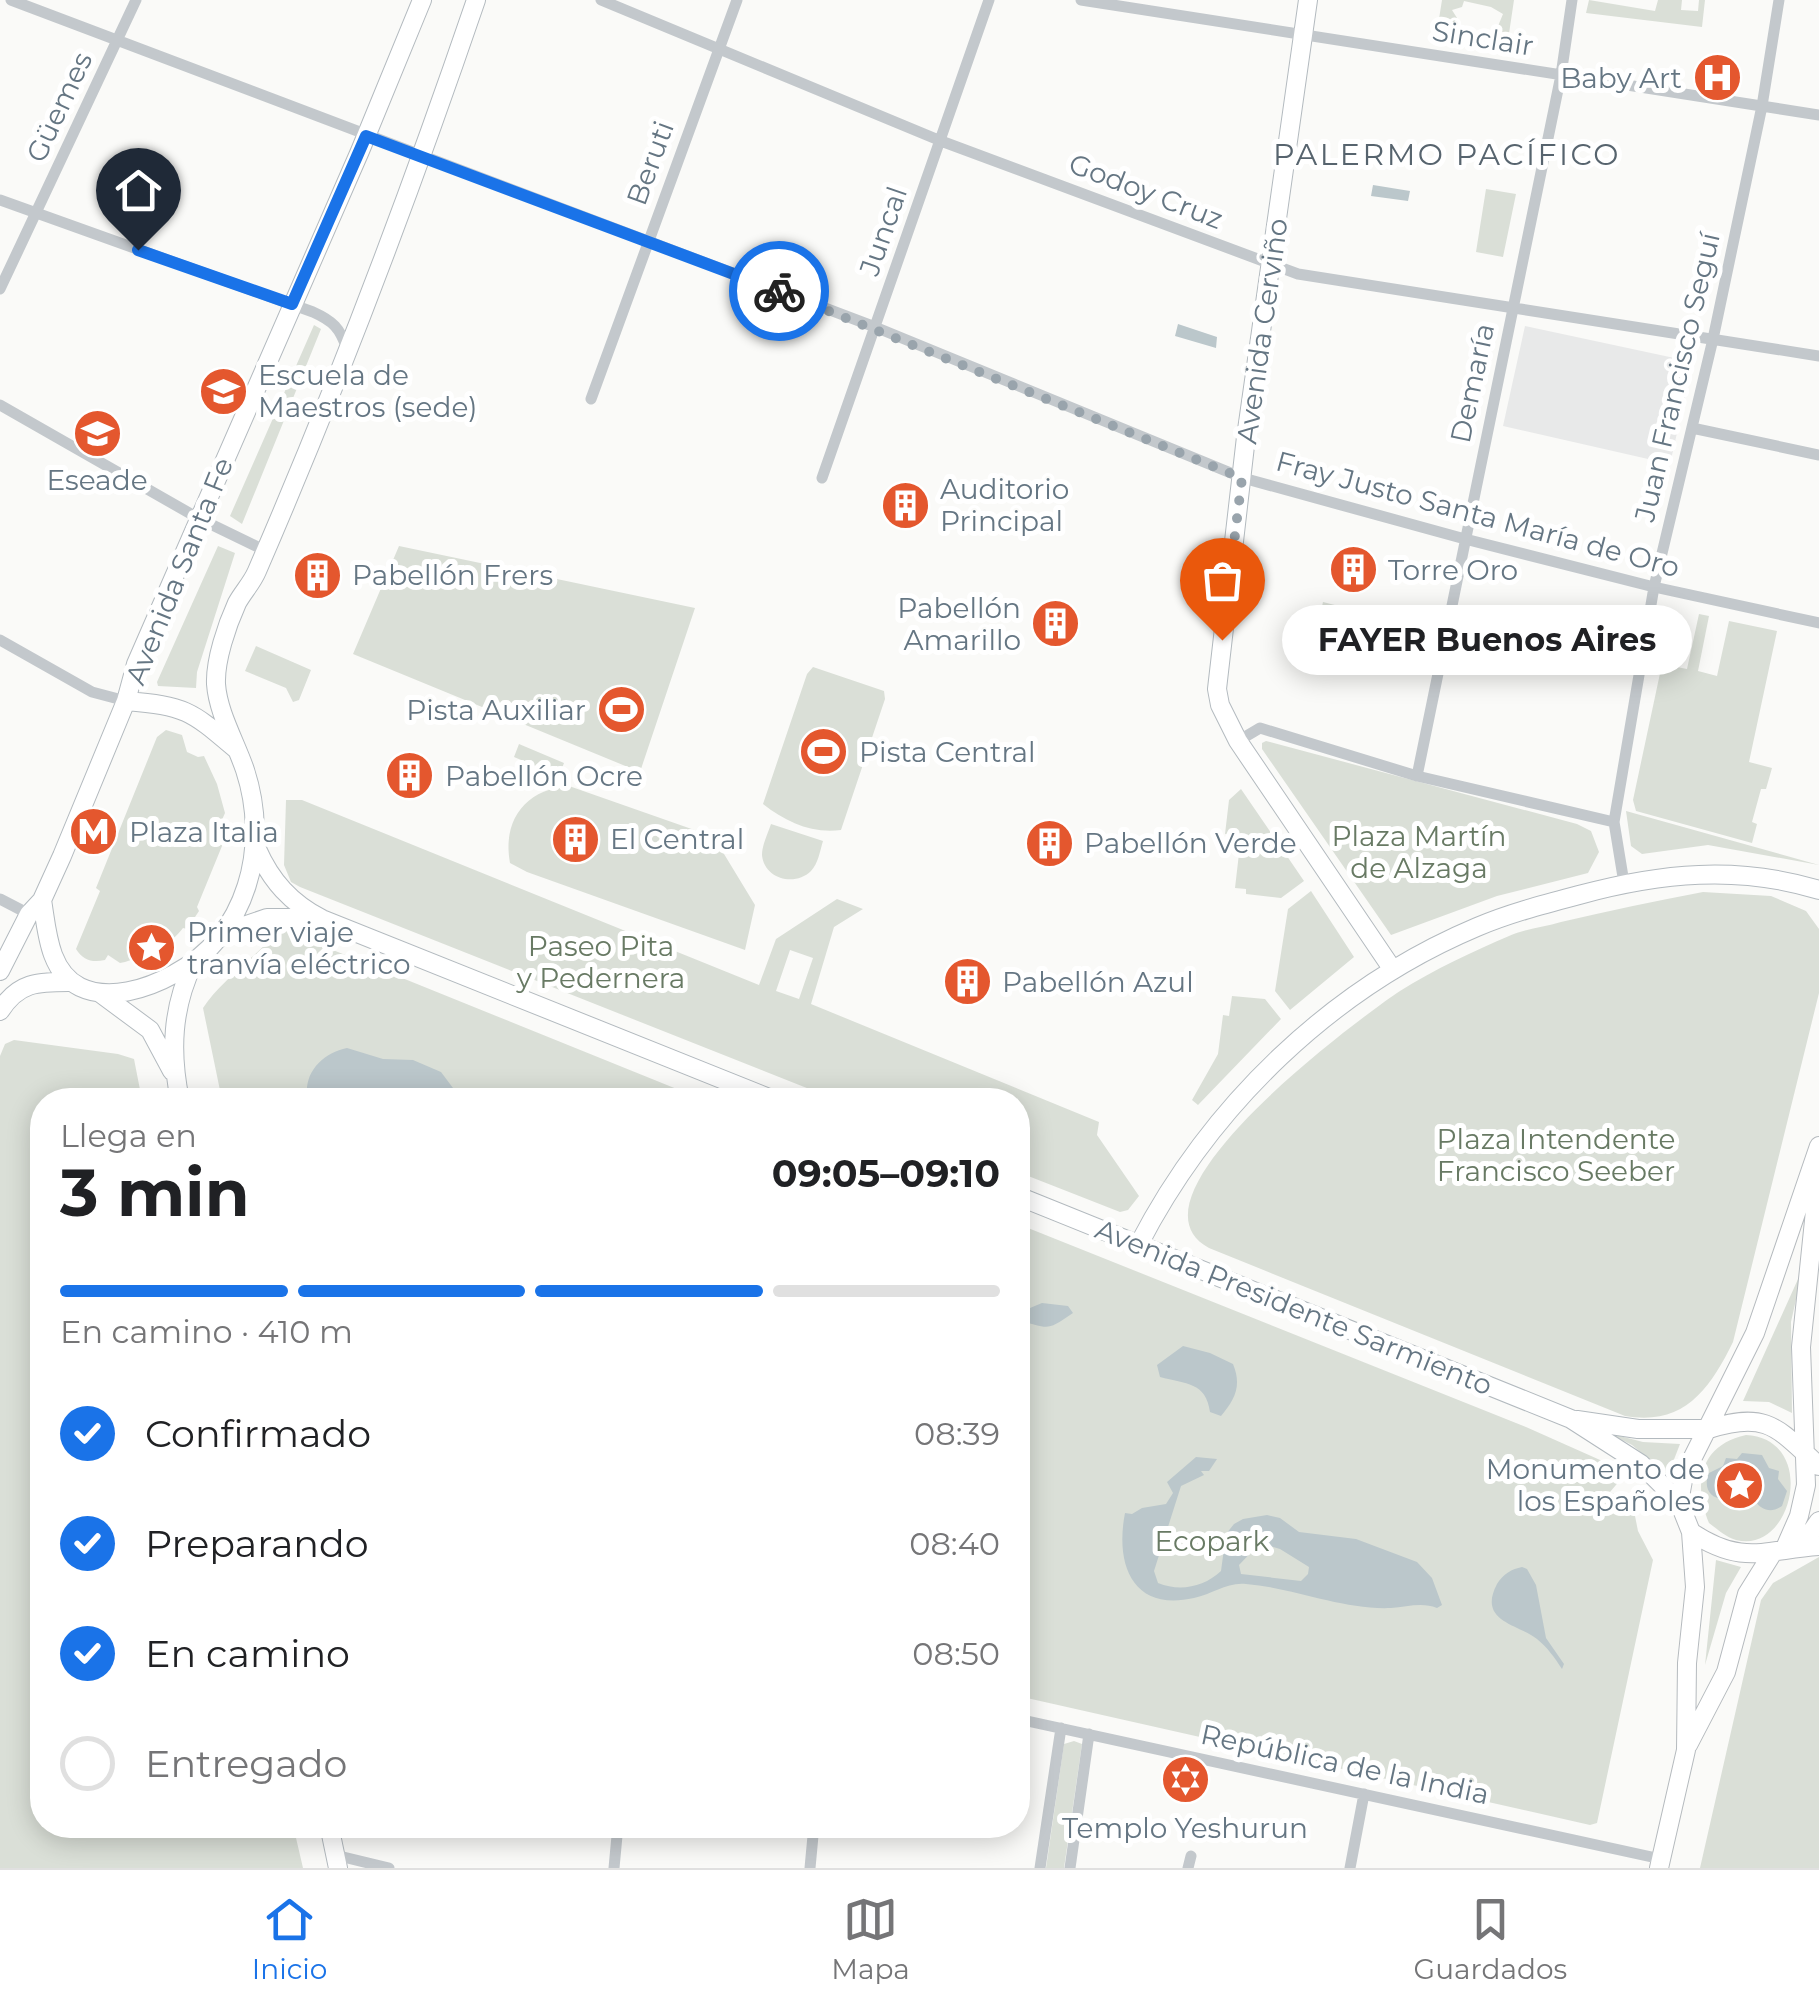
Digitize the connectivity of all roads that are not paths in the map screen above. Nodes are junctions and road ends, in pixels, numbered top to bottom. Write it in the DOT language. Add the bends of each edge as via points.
graph roads {
  1 [pos="11,0"];
  2 [pos="136,0"];
  3 [pos="422,0"];
  4 [pos="476,0"];
  5 [pos="600,0"];
  6 [pos="736,0"];
  7 [pos="990,0"];
  8 [pos="1081,0"];
  9 [pos="1308,0"];
  10 [pos="1572,0"];
  11 [pos="1779,0"];
  12 [pos="1304,35"];
  13 [pos="117,41"];
  14 [pos="719,48"];
  15 [pos="1561,75"];
  16 [pos="1762,106"];
  17 [pos="1819,115"];
  18 [pos="366,136"];
  19 [pos="941,140"];
  20 [pos="422,156"];
  21 [pos="0,200"];
  22 [pos="36,214"];
  23 [pos="648,242"];
  24 [pos="1272,265"];
  25 [pos="0,288"];
  26 [pos="292,304"];
  27 [pos="1514,307"];
  28 [pos="875,327"];
  29 [pos="1713,339"];
  30 [pos="348,349"];
  31 [pos="1819,356"];
  32 [pos="591,400"];
  33 [pos="0,405"];
  34 [pos="1692,428"];
  35 [pos="1819,455"];
  36 [pos="822,478"];
  37 [pos="1242,478"];
  38 [pos="198,518"];
  39 [pos="1465,539"];
  40 [pos="266,551"];
  41 [pos="1654,587"];
  42 [pos="1819,623"];
  43 [pos="0,640"];
  44 [pos="126,701"];
  45 [pos="1238,741"];
  46 [pos="238,750"];
  47 [pos="1417,776"];
  48 [pos="1614,822"];
  49 [pos="256,849"];
  50 [pos="1624,883"];
  51 [pos="1819,890"];
  52 [pos="0,899"];
  53 [pos="42,900"];
  54 [pos="29,914"];
  55 [pos="322,918"];
  56 [pos="226,932"];
  57 [pos="194,964"];
  58 [pos="1393,970"];
  59 [pos="0,971"];
  60 [pos="72,982"];
  61 [pos="99,993"];
  62 [pos="0,1011"];
  63 [pos="175,1077"];
  64 [pos="177,1088"];
  65 [pos="744,1088"];
  66 [pos="1819,1146"];
  67 [pos="1819,1172"];
  68 [pos="1030,1201"];
  69 [pos="1139,1244"];
  70 [pos="1571,1419"];
  71 [pos="1709,1429"];
  72 [pos="1804,1453"];
  73 [pos="1819,1466"];
  74 [pos="1679,1502"];
  75 [pos="1819,1521"];
  76 [pos="1691,1532"];
  77 [pos="1819,1546"];
  78 [pos="1778,1551"];
  79 [pos="1030,1722"];
  80 [pos="1061,1728"];
  81 [pos="1090,1734"];
  82 [pos="1686,1750"];
  83 [pos="1054,1775"];
  84 [pos="1083,1779"];
  85 [pos="1364,1794"];
  86 [pos="617,1838"];
  87 [pos="813,1838"];
  88 [pos="337,1862"];
  89 [pos="1660,1863"];
  90 [pos="389,1868"];
  91 [pos="614,1868"];
  92 [pos="810,1868"];
  93 [pos="1040,1868"];
  94 [pos="1070,1868"];
  95 [pos="1350,1868"];
  1 -- 13 [label="street, Fray Justo Santa María de Oro"];
  2 -- 13 [label="street, Güemes"];
  3 -- 18 [label="main road, Avenida Santa Fe"];
  4 -- 20 [label="main road"];
  5 -- 14 [label="street, Godoy Cruz"];
  6 -- 14 [label="street, Beruti"];
  7 -- 19 [label="street, Juncal"];
  8 -- 12 [label="street, Sinclair"];
  9 -- 12 [label="main road, Avenida Cerviño"];
  10 -- 15 [label="street, Demaría"];
  11 -- 16 [label="street, Juan Francisco Seguí"];
  12 -- 15 [label="street, Sinclair"];
  12 -- 24 [label="main road, Avenida Cerviño"];
  13 -- 18 [label="street, Fray Justo Santa María de Oro"];
  13 -- 22 [label="street, Güemes"];
  14 -- 19 [label="street, Godoy Cruz"];
  14 -- 23 [label="street, Beruti"];
  15 -- 16 [label="street, Sinclair"];
  15 -- 27 [label="street, Demaría"];
  16 -- 17 [label="street, Sinclair"];
  16 -- 29 [label="street, Juan Francisco Seguí"];
  18 -- 20 [label="street, Fray Justo Santa María de Oro"];
  18 -- 26 [label="main road, Avenida Santa Fe"];
  19 -- 24 [label="street, Godoy Cruz"];
  19 -- 28 [label="street, Juncal"];
  20 -- 23 [label="street, Fray Justo Santa María de Oro"];
  20 -- 30 [label="main road"];
  21 -- 22 [label="street"];
  22 -- 25 [label="street, Güemes"];
  22 -- 26 [label="street"];
  23 -- 28 [label="street, Fray Justo Santa María de Oro"];
  23 -- 32 [label="street, Beruti"];
  24 -- 27 [label="street, Godoy Cruz"];
  24 -- 37 [label="main road, Avenida Cerviño"];
  26 -- 30 [label="street" via="332,320"];
  26 -- 38 [label="main road, Avenida Santa Fe"];
  27 -- 29 [label="street, Godoy Cruz"];
  27 -- 39 [label="street, Demaría"];
  28 -- 36 [label="street, Juncal"];
  28 -- 37 [label="street, Fray Justo Santa María de Oro"];
  29 -- 31 [label="street, Godoy Cruz"];
  29 -- 34 [label="street, Juan Francisco Seguí"];
  30 -- 40 [label="main road"];
  33 -- 38 [label="street"];
  34 -- 35 [label="street"];
  34 -- 41 [label="street, Juan Francisco Seguí"];
  37 -- 39 [label="street, Fray Justo Santa María de Oro"];
  37 -- 45 [label="main road, Avenida Cerviño" via="1217,674 1220,705"];
  38 -- 40 [label="street"];
  38 -- 44 [label="main road, Avenida Santa Fe"];
  39 -- 41 [label="street, Fray Justo Santa María de Oro"];
  39 -- 47 [label="street, Demaría"];
  40 -- 46 [label="main road" via="238,603 217,669 217,691"];
  41 -- 42 [label="street, Fray Justo Santa María de Oro"];
  41 -- 48 [label="street, Juan Francisco Seguí"];
  43 -- 44 [label="street" via="92,692"];
  44 -- 46 [label="main road" via="186,710"];
  44 -- 53 [label="main road, Avenida Santa Fe"];
  45 -- 47 [label="street" via="1260,728"];
  45 -- 58 [label="main road, Avenida Cerviño"];
  46 -- 49 [label="main road" via="252,798"];
  47 -- 48 [label="street"];
  48 -- 50 [label="street, Juan Francisco Seguí"];
  49 -- 55 [label="main road" via="287,895"];
  49 -- 56 [label="main road"];
  50 -- 51 [label="main road" via="1724,873"];
  50 -- 58 [label="main road" via="1479,926"];
  52 -- 54 [label="street"];
  53 -- 54 [label="main road, Avenida Santa Fe"];
  53 -- 60 [label="main road" via="46,935"];
  54 -- 59 [label="main road, Avenida Santa Fe"];
  55 -- 56 [label="main road" via="267,918"];
  55 -- 65 [label="main road"];
  56 -- 57 [label="main road"];
  57 -- 61 [label="main road" via="150,985"];
  57 -- 63 [label="main road" via="176,1006"];
  58 -- 69 [label="main road" via="1332,1012 1254,1084 1197,1152"];
  60 -- 61 [label="main road"];
  60 -- 62 [label="main road" via="26,984"];
  61 -- 63 [label="main road" via="150,1030"];
  63 -- 64 [label="main road"];
  66 -- 71 [label="main road" via="1755,1333"];
  67 -- 72 [label="main road" via="1801,1348"];
  68 -- 69 [label="main road, Avenida Presidente Sarmiento"];
  69 -- 70 [label="main road, Avenida Presidente Sarmiento"];
  70 -- 71 [label="main road, Avenida Presidente Sarmiento" via="1638,1429"];
  70 -- 74 [label="main road, Avenida Presidente Sarmiento" via="1641,1464"];
  71 -- 72 [label="main road, Avenida Presidente Sarmiento" via="1768,1422"];
  71 -- 74 [label="main road" via="1692,1454"];
  72 -- 73 [label="main road, Avenida Presidente Sarmiento"];
  72 -- 78 [label="main road" via="1803,1501"];
  74 -- 76 [label="main road"];
  75 -- 78 [label="main road"];
  76 -- 78 [label="main road" via="1725,1550"];
  76 -- 82 [label="main road" via="1695,1587"];
  77 -- 78 [label="main road"];
  78 -- 82 [label="main road" via="1747,1594 1726,1672"];
  79 -- 80 [label="street, República de la India"];
  80 -- 81 [label="street, República de la India"];
  80 -- 83 [label="street"];
  81 -- 84 [label="street"];
  81 -- 85 [label="street, República de la India"];
  82 -- 89 [label="main road"];
  83 -- 84 [label="street" via="1075,1771"];
  83 -- 93 [label="street"];
  84 -- 94 [label="street"];
  85 -- 89 [label="street, República de la India"];
  85 -- 95 [label="street"];
  86 -- 91 [label="street"];
  87 -- 92 [label="street"];
  88 -- 90 [label="street"];
}
